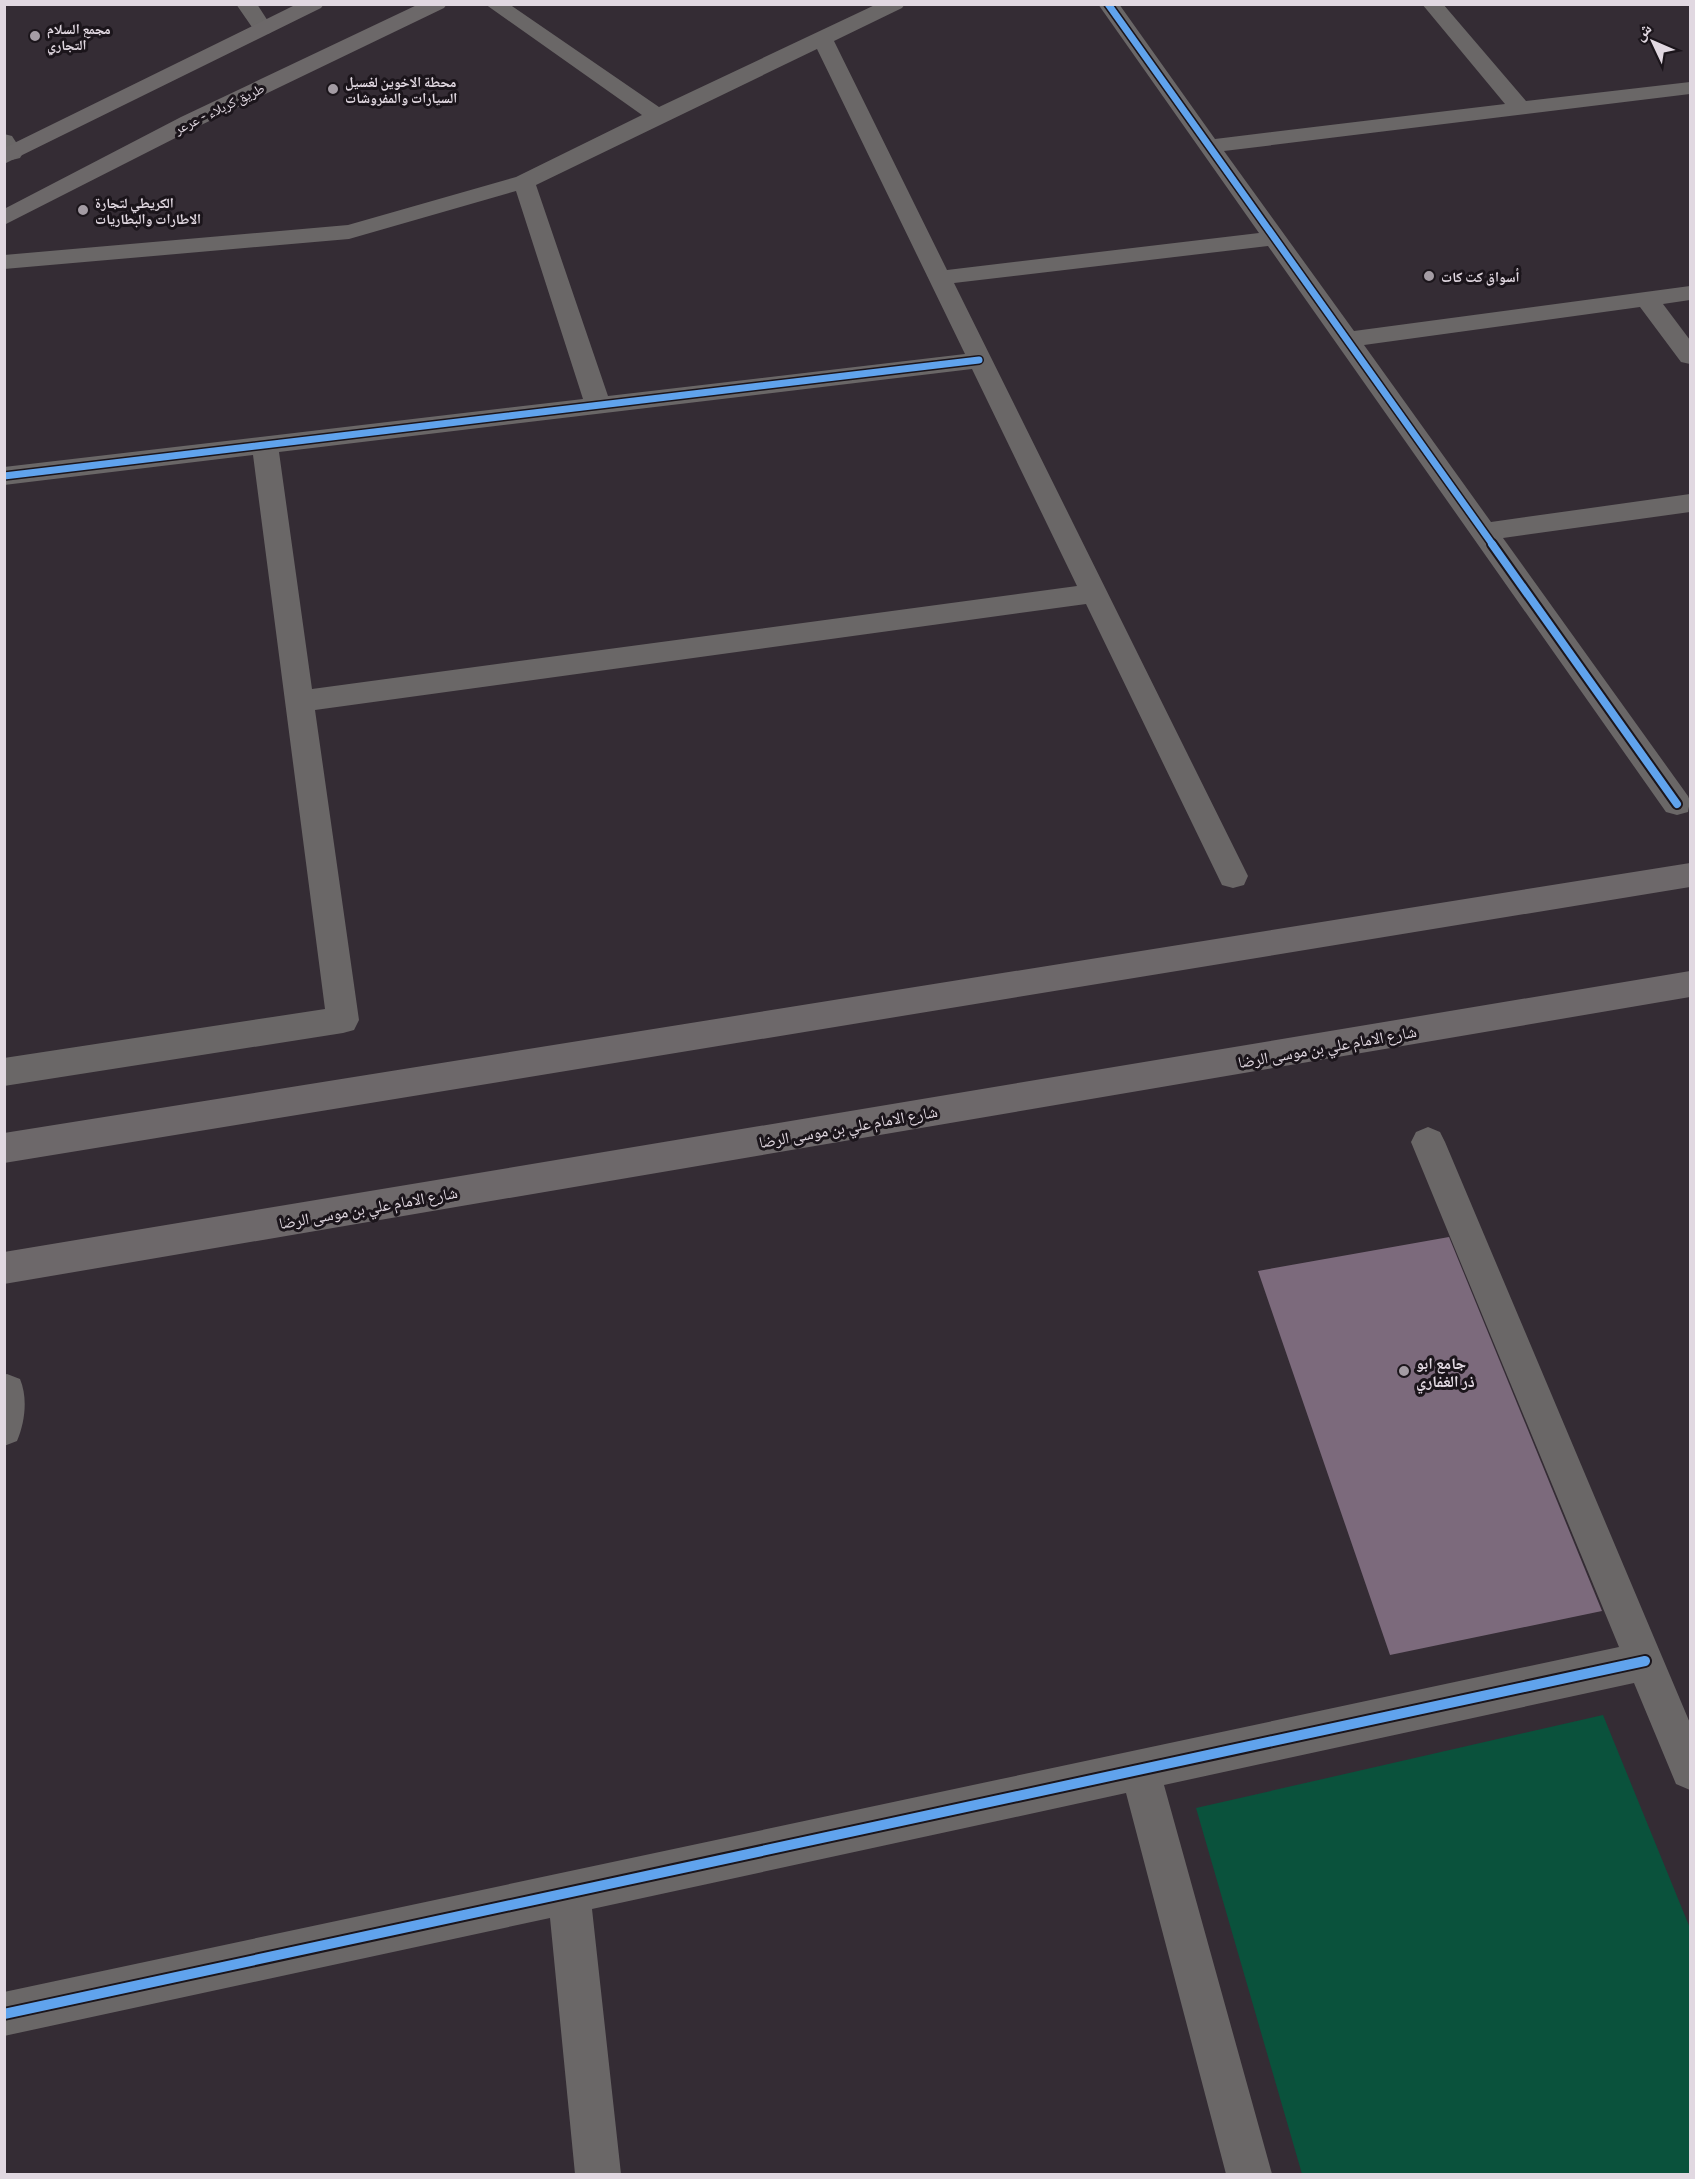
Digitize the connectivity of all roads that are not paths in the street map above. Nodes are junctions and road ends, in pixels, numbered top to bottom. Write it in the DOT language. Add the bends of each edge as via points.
graph roads {
  1 [pos="246,4"];
  2 [pos="314,4"];
  3 [pos="437,4"];
  4 [pos="495,4"];
  5 [pos="896,4"];
  6 [pos="1108,4"];
  7 [pos="1432,4"];
  8 [pos="263,29"];
  9 [pos="822,38"];
  10 [pos="1690,88"];
  11 [pos="1521,109"];
  12 [pos="658,116"];
  13 [pos="1209,146"];
  14 [pos="7,150"];
  15 [pos="524,182"];
  16 [pos="4,218"];
  17 [pos="1274,238"];
  18 [pos="4,262"];
  19 [pos="939,278"];
  20 [pos="1690,293"];
  21 [pos="1646,299"];
  22 [pos="1347,340"];
  23 [pos="1690,356"];
  24 [pos="979,360"];
  25 [pos="598,405"];
  26 [pos="265,445"];
  27 [pos="4,476"];
  28 [pos="1690,503"];
  29 [pos="1483,532"];
  30 [pos="1094,593"];
  31 [pos="300,701"];
  32 [pos="1677,804"];
  33 [pos="1690,875"];
  34 [pos="1233,876"];
  35 [pos="1690,984"];
  36 [pos="4,1072"];
  37 [pos="1428,1142"];
  38 [pos="4,1148"];
  39 [pos="4,1269"];
  40 [pos="4,1392"];
  41 [pos="4,1429"];
  42 [pos="1644,1661"];
  43 [pos="1140,1770"];
  44 [pos="1690,1770"];
  45 [pos="569,1892"];
  46 [pos="4,2014"];
  47 [pos="598,2175"];
  48 [pos="1249,2175"];
  1 -- 8 [label="street"];
  2 -- 8 [label="main road"];
  3 -- 16 [label="main road, طريق كربلاء - عرعر" via="189,122"];
  4 -- 12 [label="street"];
  5 -- 9 [label="street"];
  6 -- 13 [label="street"];
  7 -- 11 [label="street"];
  8 -- 14 [label="main road"];
  9 -- 12 [label="street"];
  9 -- 19 [label="street"];
  10 -- 11 [label="street"];
  11 -- 13 [label="street"];
  12 -- 15 [label="street"];
  13 -- 17 [label="street"];
  15 -- 18 [label="street" via="349,232"];
  15 -- 25 [label="street"];
  17 -- 19 [label="street"];
  17 -- 22 [label="street"];
  19 -- 24 [label="street"];
  20 -- 21 [label="street"];
  21 -- 22 [label="street"];
  21 -- 23 [label="street"];
  22 -- 29 [label="street"];
  24 -- 25 [label="street"];
  24 -- 30 [label="street"];
  25 -- 26 [label="street"];
  26 -- 27 [label="street"];
  26 -- 31 [label="street"];
  28 -- 29 [label="street"];
  29 -- 32 [label="street"];
  30 -- 31 [label="street"];
  30 -- 34 [label="street"];
  31 -- 36 [label="street" via="343,1020"];
  33 -- 38 [label="main road"];
  35 -- 39 [label="main road, شارع الامام علي بن موسى الرضا"];
  37 -- 42 [label="street"];
  40 -- 41 [label="street"];
  42 -- 43 [label="street"];
  42 -- 44 [label="street"];
  43 -- 45 [label="street"];
  43 -- 48 [label="street"];
  45 -- 46 [label="street"];
  45 -- 47 [label="street"];
}
